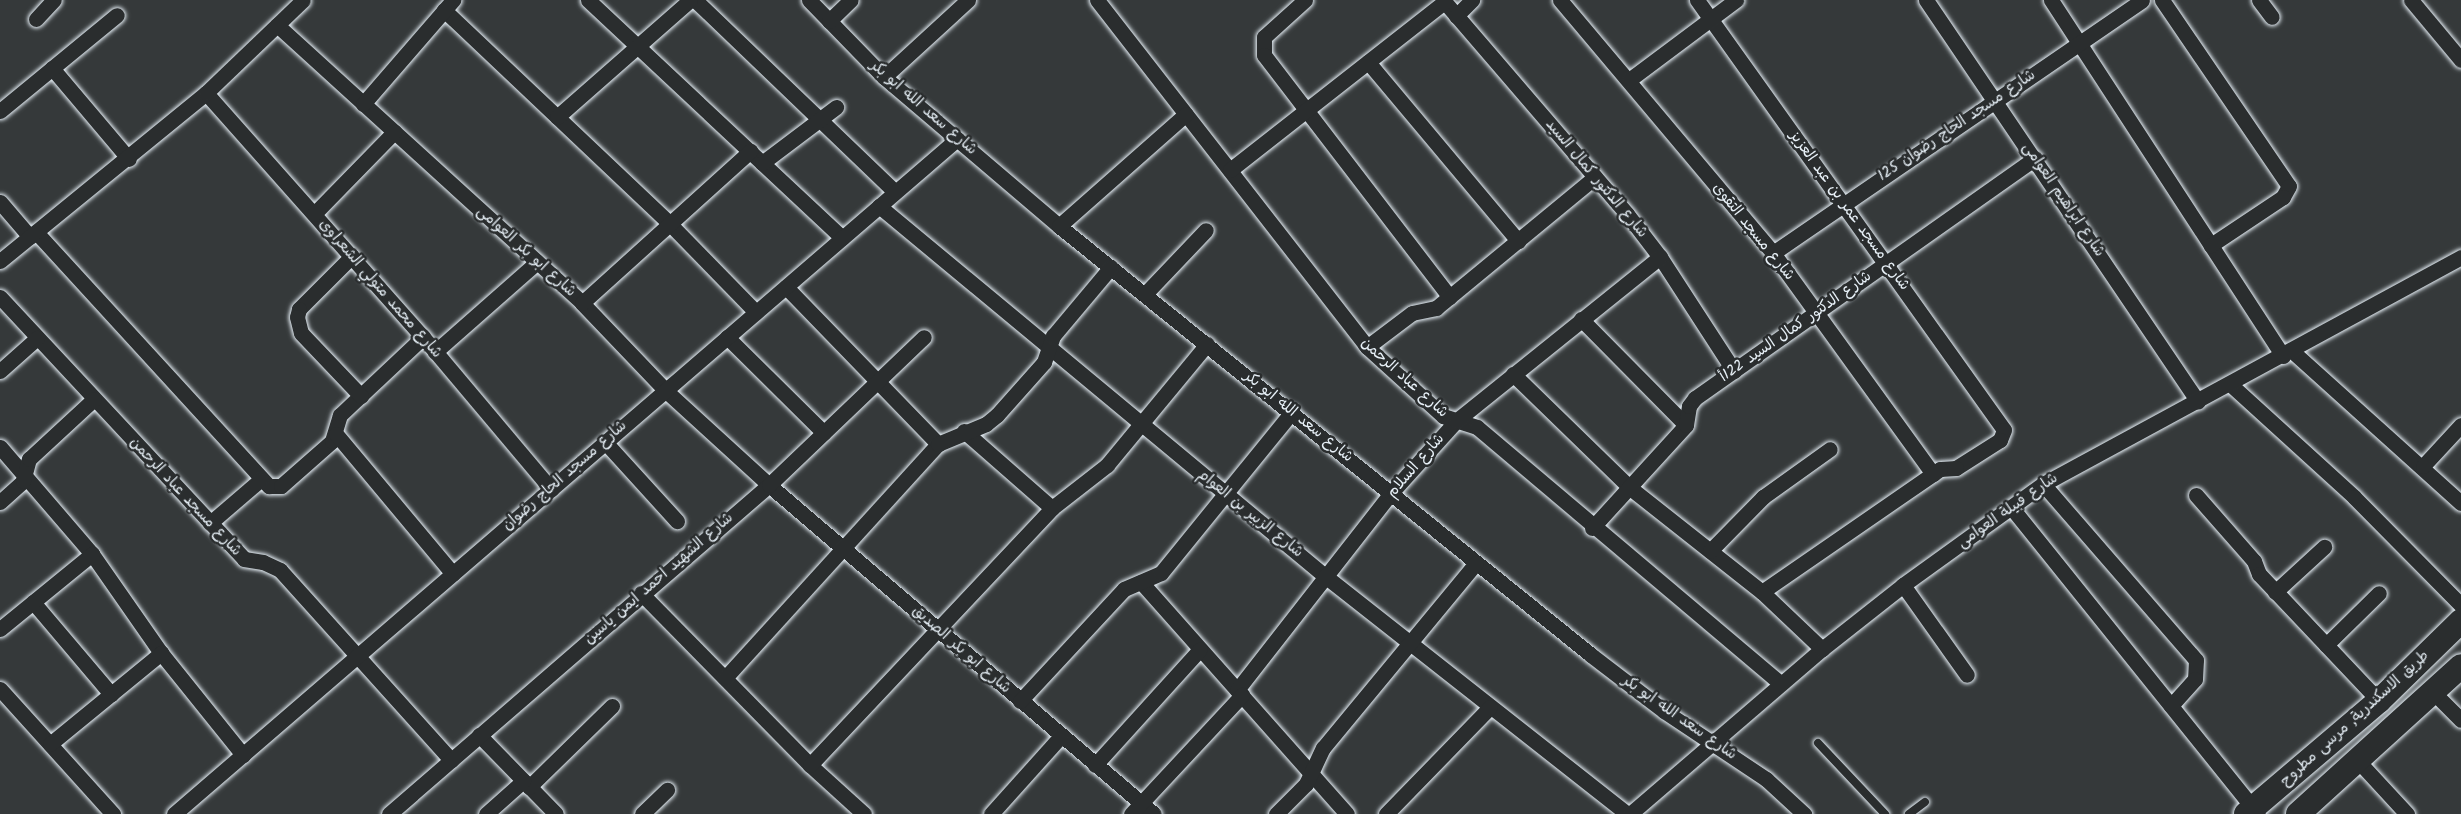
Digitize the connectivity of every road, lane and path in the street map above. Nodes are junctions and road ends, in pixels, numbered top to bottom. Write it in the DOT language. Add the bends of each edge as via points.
graph roads {
  1 [pos="54,0"];
  2 [pos="303,0"];
  3 [pos="588,0"];
  4 [pos="690,0"];
  5 [pos="695,0"];
  6 [pos="809,0"];
  7 [pos="852,0"];
  8 [pos="968,0"];
  9 [pos="1097,0"];
  10 [pos="1305,0"];
  11 [pos="1472,0"];
  12 [pos="1560,0"];
  13 [pos="1696,0"];
  14 [pos="1736,0"];
  15 [pos="1926,0"];
  16 [pos="2051,0"];
  17 [pos="2142,0"];
  18 [pos="2162,0"];
  19 [pos="2259,0"];
  20 [pos="2411,0"];
  21 [pos="1444,1"];
  22 [pos="449,5"];
  23 [pos="117,15"];
  24 [pos="1456,15"];
  25 [pos="2272,17"];
  26 [pos="1711,19"];
  27 [pos="36,20"];
  28 [pos="829,21"];
  29 [pos="277,25"];
  30 [pos="2079,43"];
  31 [pos="639,48"];
  32 [pos="2461,60"];
  33 [pos="1368,62"];
  34 [pos="52,68"];
  35 [pos="884,77"];
  36 [pos="1629,80"];
  37 [pos="206,93"];
  38 [pos="1996,100"];
  39 [pos="363,104"];
  40 [pos="837,107"];
  41 [pos="1306,110"];
  42 [pos="0,111"];
  43 [pos="1186,114"];
  44 [pos="558,117"];
  45 [pos="822,118"];
  46 [pos="394,132"];
  47 [pos="957,139"];
  48 [pos="750,151"];
  49 [pos="2035,158"];
  50 [pos="129,159"];
  51 [pos="762,163"];
  52 [pos="1230,170"];
  53 [pos="1595,177"];
  54 [pos="896,192"];
  55 [pos="0,202"];
  56 [pos="1844,204"];
  57 [pos="879,206"];
  58 [pos="314,214"];
  59 [pos="670,224"];
  60 [pos="1059,226"];
  61 [pos="1206,230"];
  62 [pos="33,234"];
  63 [pos="842,238"];
  64 [pos="1518,241"];
  65 [pos="2211,245"];
  66 [pos="1773,253"];
  67 [pos="352,256"];
  68 [pos="1660,257"];
  69 [pos="2461,257"];
  70 [pos="0,261"];
  71 [pos="537,262"];
  72 [pos="1887,263"];
  73 [pos="1111,267"];
  74 [pos="786,287"];
  75 [pos="1145,294"];
  76 [pos="0,297"];
  77 [pos="1450,297"];
  78 [pos="582,303"];
  79 [pos="756,312"];
  80 [pos="1816,312"];
  81 [pos="1581,319"];
  82 [pos="423,337"];
  83 [pos="727,337"];
  84 [pos="924,337"];
  85 [pos="37,338"];
  86 [pos="1208,344"];
  87 [pos="1048,347"];
  88 [pos="1367,347"];
  89 [pos="435,352"];
  90 [pos="2288,354"];
  91 [pos="0,371"];
  92 [pos="1734,371"];
  93 [pos="1514,374"];
  94 [pos="878,381"];
  95 [pos="2230,384"];
  96 [pos="665,390"];
  97 [pos="361,396"];
  98 [pos="94,399"];
  99 [pos="2198,401"];
  100 [pos="1292,412"];
  101 [pos="1456,421"];
  102 [pos="1141,425"];
  103 [pos="1686,425"];
  104 [pos="2461,425"];
  105 [pos="964,431"];
  106 [pos="824,433"];
  107 [pos="336,434"];
  108 [pos="605,442"];
  109 [pos="938,444"];
  110 [pos="0,447"];
  111 [pos="1830,449"];
  112 [pos="2423,466"];
  113 [pos="24,474"];
  114 [pos="1933,474"];
  115 [pos="260,480"];
  116 [pos="2043,484"];
  117 [pos="769,485"];
  118 [pos="1629,487"];
  119 [pos="551,489"];
  120 [pos="1391,494"];
  121 [pos="1226,495"];
  122 [pos="2196,495"];
  123 [pos="0,502"];
  124 [pos="2461,503"];
  125 [pos="2011,507"];
  126 [pos="1052,508"];
  127 [pos="677,521"];
  128 [pos="210,523"];
  129 [pos="1592,528"];
  130 [pos="2324,547"];
  131 [pos="842,549"];
  132 [pos="1710,551"];
  133 [pos="92,554"];
  134 [pos="1476,564"];
  135 [pos="453,574"];
  136 [pos="1325,576"];
  137 [pos="1142,582"];
  138 [pos="1903,585"];
  139 [pos="1762,592"];
  140 [pos="2275,592"];
  141 [pos="641,593"];
  142 [pos="2379,593"];
  143 [pos="33,602"];
  144 [pos="2461,605"];
  145 [pos="2461,621"];
  146 [pos="0,628"];
  147 [pos="939,631"];
  148 [pos="1411,644"];
  149 [pos="2326,645"];
  150 [pos="1200,649"];
  151 [pos="1822,649"];
  152 [pos="161,653"];
  153 [pos="357,656"];
  154 [pos="2461,666"];
  155 [pos="1966,675"];
  156 [pos="724,678"];
  157 [pos="1780,683"];
  158 [pos="0,689"];
  159 [pos="1239,693"];
  160 [pos="2434,693"];
  161 [pos="111,694"];
  162 [pos="2379,700"];
  163 [pos="1020,701"];
  164 [pos="612,706"];
  165 [pos="2171,706"];
  166 [pos="1490,707"];
  167 [pos="2461,720"];
  168 [pos="479,735"];
  169 [pos="1061,736"];
  170 [pos="1712,741"];
  171 [pos="1818,743"];
  172 [pos="50,744"];
  173 [pos="243,755"];
  174 [pos="451,760"];
  175 [pos="2359,762"];
  176 [pos="810,765"];
  177 [pos="1095,765"];
  178 [pos="1312,774"];
  179 [pos="526,784"];
  180 [pos="667,790"];
  181 [pos="1925,802"];
  182 [pos="1136,809"];
  183 [pos="2252,812"];
  184 [pos="113,814"];
  185 [pos="174,814"];
  186 [pos="389,814"];
  187 [pos="486,814"];
  188 [pos="556,814"];
  189 [pos="642,814"];
  190 [pos="864,814"];
  191 [pos="991,814"];
  192 [pos="1154,814"];
  193 [pos="1276,814"];
  194 [pos="1347,814"];
  195 [pos="1386,814"];
  196 [pos="1629,814"];
  197 [pos="1804,814"];
  198 [pos="1885,814"];
  199 [pos="1909,814"];
  200 [pos="2298,814"];
  201 [pos="2406,814"];
  1 -- 27 [label="street"];
  2 -- 29 [label="street"];
  3 -- 31 [label="street"];
  4 -- 31 [label="street"];
  5 -- 45 [label="street"];
  6 -- 28 [label="street, شارع سعد الله ابو بكر"];
  7 -- 28 [label="street"];
  8 -- 35 [label="street"];
  9 -- 43 [label="street, شارع عباد الرحمن"];
  10 -- 41 [label="street" via="1264,37 1264,55"];
  11 -- 24 [label="street"];
  12 -- 36 [label="street, شارع مسجد التقوى"];
  13 -- 26 [label="street, شارع مسجد عمر بن عبد العزيز"];
  14 -- 26 [label="street"];
  15 -- 38 [label="street, شارع ابراهيم العوامى"];
  16 -- 30 [label="street"];
  17 -- 30 [label="street, شارع مسجد الحاج رضوان 125"];
  18 -- 65 [label="street" via="2289,186 2283,197"];
  19 -- 25 [label="street"];
  20 -- 32 [label="street"];
  21 -- 24 [label="street, شارع الدكتور كمال السيد"];
  21 -- 33 [label="street"];
  22 -- 39 [label="street"];
  22 -- 44 [label="street"];
  23 -- 34 [label="street"];
  24 -- 53 [label="street, شارع الدكتور كمال السيد"];
  26 -- 36 [label="street"];
  26 -- 56 [label="street, شارع مسجد عمر بن عبد العزيز"];
  28 -- 35 [label="street, شارع سعد الله ابو بكر"];
  29 -- 37 [label="street"];
  29 -- 39 [label="street, شارع ابو بكر العوامى"];
  30 -- 38 [label="street, شارع مسجد الحاج رضوان 125"];
  30 -- 65 [label="street"];
  31 -- 44 [label="street"];
  31 -- 48 [label="street"];
  33 -- 41 [label="street"];
  33 -- 64 [label="street"];
  34 -- 42 [label="street"];
  34 -- 50 [label="street"];
  35 -- 47 [label="street, شارع سعد الله ابو بكر"];
  36 -- 66 [label="street, شارع مسجد التقوى"];
  37 -- 50 [label="street"];
  37 -- 58 [label="street, شارع محمد متولي الشعراوى"];
  38 -- 49 [label="street, شارع ابراهيم العوامى"];
  38 -- 56 [label="street, شارع مسجد الحاج رضوان 125"];
  39 -- 46 [label="street, شارع ابو بكر العوامى"];
  40 -- 45 [label="street"];
  41 -- 52 [label="street"];
  41 -- 77 [label="street"];
  43 -- 52 [label="street, شارع عباد الرحمن"];
  43 -- 60 [label="street"];
  44 -- 59 [label="street"];
  45 -- 51 [label="street"];
  45 -- 54 [label="street"];
  46 -- 58 [label="street"];
  46 -- 71 [label="street, شارع ابو بكر العوامى"];
  47 -- 54 [label="street, شارع مسجد الحاج رضوان"];
  47 -- 60 [label="street, شارع سعد الله ابو بكر"];
  48 -- 51 [label="street"];
  48 -- 59 [label="street"];
  49 -- 72 [label="street, شارع الدكتور كمال السيد 122أ"];
  49 -- 99 [label="street, شارع ابراهيم العوامى"];
  50 -- 62 [label="street"];
  51 -- 63 [label="street"];
  52 -- 88 [label="street, شارع عباد الرحمن"];
  53 -- 64 [label="street"];
  53 -- 68 [label="street, شارع الدكتور كمال السيد"];
  54 -- 57 [label="street, شارع مسجد الحاج رضوان"];
  55 -- 62 [label="street"];
  56 -- 66 [label="street, شارع مسجد الحاج رضوان 125"];
  56 -- 72 [label="street, شارع مسجد عمر بن عبد العزيز"];
  57 -- 63 [label="street, شارع مسجد الحاج رضوان"];
  57 -- 87 [label="street, شارع الزبير بن العوام"];
  58 -- 67 [label="street, شارع محمد متولي الشعراوى"];
  59 -- 78 [label="street"];
  59 -- 79 [label="street"];
  60 -- 73 [label="street, شارع سعد الله ابو بكر"];
  61 -- 75 [label="street"];
  62 -- 70 [label="street"];
  62 -- 115 [label="street"];
  63 -- 74 [label="street, شارع مسجد الحاج رضوان"];
  64 -- 77 [label="street"];
  65 -- 90 [label="street"];
  66 -- 80 [label="street, شارع مسجد التقوى"];
  67 -- 82 [label="street, شارع محمد متولي الشعراوى"];
  67 -- 97 [label="street" via="299,309 297,317 301,333"];
  68 -- 81 [label="street, شارع السلام"];
  68 -- 92 [label="street, شارع الدكتور كمال السيد"];
  69 -- 90 [label="street, شارع قبيلة العوامى"];
  71 -- 78 [label="street, شارع ابو بكر العوامى"];
  71 -- 89 [label="street"];
  72 -- 80 [label="street, شارع الدكتور كمال السيد 122أ"];
  72 -- 114 [label="street, شارع مسجد عمر بن عبد العزيز" via="2002,423 2004,434 2000,440 1956,468"];
  73 -- 75 [label="street, شارع سعد الله ابو بكر"];
  73 -- 87 [label="street"];
  74 -- 79 [label="street, شارع مسجد الحاج رضوان"];
  74 -- 94 [label="street"];
  75 -- 86 [label="street, شارع سعد الله ابو بكر"];
  76 -- 85 [label="street, شارع مسجد عباد الرحمن"];
  77 -- 88 [label="street" via="1432,311 1412,313"];
  78 -- 96 [label="street, شارع ابو بكر العوامى"];
  79 -- 83 [label="street, شارع مسجد الحاج رضوان"];
  80 -- 92 [label="street, شارع الدكتور كمال السيد 122أ"];
  80 -- 114 [label="street, شارع مسجد التقوى"];
  81 -- 93 [label="street, شارع السلام"];
  81 -- 103 [label="street"];
  82 -- 89 [label="street, شارع محمد متولي الشعراوى"];
  82 -- 97 [label="street"];
  83 -- 96 [label="street, شارع مسجد الحاج رضوان"];
  83 -- 106 [label="street"];
  84 -- 94 [label="street, شارع الشهيد احمد ايمن ياسين"];
  85 -- 91 [label="street"];
  85 -- 98 [label="street, شارع مسجد عباد الرحمن"];
  86 -- 100 [label="street, شارع سعد الله ابو بكر"];
  86 -- 102 [label="street"];
  87 -- 102 [label="street, شارع الزبير بن العوام"];
  87 -- 105 [label="street" via="1044,362 997,415 986,424"];
  88 -- 101 [label="street, شارع عباد الرحمن" via="1443,416"];
  89 -- 119 [label="street, شارع محمد متولي الشعراوى"];
  90 -- 95 [label="street, شارع قبيلة العوامى"];
  90 -- 112 [label="street"];
  92 -- 103 [label="street, شارع الدكتور كمال السيد 122أ" via="1691,402"];
  93 -- 101 [label="street, شارع السلام"];
  93 -- 118 [label="street"];
  94 -- 106 [label="street, شارع الشهيد احمد ايمن ياسين"];
  94 -- 109 [label="street"];
  95 -- 99 [label="street, شارع قبيلة العوامى"];
  95 -- 144 [label="street" via="2354,497"];
  96 -- 108 [label="street, شارع مسجد الحاج رضوان"];
  96 -- 117 [label="street, شارع ابو بكر العوامى"];
  97 -- 107 [label="street" via="340,415"];
  98 -- 113 [label="street" via="28,459"];
  98 -- 128 [label="street, شارع مسجد عباد الرحمن"];
  99 -- 116 [label="street, شارع قبيلة العوامى"];
  100 -- 120 [label="street, شارع سعد الله ابو بكر"];
  100 -- 121 [label="street"];
  101 -- 120 [label="street, شارع السلام"];
  101 -- 129 [label="street, شارع عباد الرحمن" via="1477,427"];
  102 -- 121 [label="street, شارع الزبير بن العوام"];
  102 -- 126 [label="street" via="1107,465"];
  103 -- 118 [label="street, شارع الدكتور كمال السيد 122أ"];
  104 -- 112 [label="street"];
  105 -- 109 [label="street"];
  105 -- 126 [label="street"];
  106 -- 117 [label="street, شارع الشهيد احمد ايمن ياسين"];
  107 -- 115 [label="street" via="281,486 269,486"];
  107 -- 135 [label="street"];
  108 -- 119 [label="street, شارع مسجد الحاج رضوان"];
  108 -- 127 [label="street"];
  109 -- 131 [label="street"];
  110 -- 113 [label="street"];
  111 -- 132 [label="street" via="1763,497"];
  112 -- 124 [label="street"];
  113 -- 123 [label="street" via="20,484"];
  113 -- 133 [label="street"];
  114 -- 139 [label="street"];
  115 -- 128 [label="street"];
  116 -- 125 [label="street, شارع قبيلة العوامى"];
  116 -- 165 [label="street" via="2196,660 2195,679"];
  117 -- 131 [label="street, شارع ابو بكر الصديق"];
  117 -- 141 [label="street, شارع الشهيد احمد ايمن ياسين"];
  118 -- 129 [label="street, شارع الدكتور كمال السيد 122أ"];
  118 -- 132 [label="street"];
  119 -- 135 [label="street, شارع مسجد الحاج رضوان"];
  120 -- 134 [label="street, شارع سعد الله ابو بكر"];
  120 -- 136 [label="street, شارع السلام"];
  121 -- 136 [label="street, شارع الزبير بن العوام"];
  121 -- 137 [label="street" via="1161,573"];
  122 -- 140 [label="street" via="2254,561 2259,574"];
  125 -- 138 [label="street, شارع قبيلة العوامى"];
  125 -- 165 [label="street"];
  126 -- 147 [label="street"];
  128 -- 153 [label="street, شارع مسجد عباد الرحمن" via="244,559 279,570"];
  129 -- 157 [label="street, شارع عباد الرحمن" via="1711,621"];
  130 -- 140 [label="street"];
  131 -- 147 [label="street, شارع ابو بكر الصديق"];
  131 -- 156 [label="street"];
  132 -- 139 [label="street"];
  133 -- 143 [label="street"];
  133 -- 152 [label="street"];
  134 -- 148 [label="street"];
  134 -- 170 [label="street, شارع سعد الله ابو بكر" via="1664,711"];
  135 -- 153 [label="street, شارع مسجد الحاج رضوان"];
  136 -- 148 [label="street, شارع الزبير بن العوام"];
  136 -- 159 [label="street, شارع السلام"];
  137 -- 150 [label="street"];
  137 -- 163 [label="street" via="1124,589"];
  138 -- 151 [label="street, شارع قبيلة العوامى"];
  138 -- 155 [label="street"];
  139 -- 151 [label="street"];
  140 -- 149 [label="street"];
  141 -- 156 [label="street"];
  141 -- 168 [label="street, شارع الشهيد احمد ايمن ياسين"];
  142 -- 149 [label="street"];
  143 -- 146 [label="street"];
  143 -- 161 [label="street"];
  145 -- 162 [label="main road, طريق الاسكندرية, مرسى مطروح"];
  147 -- 163 [label="street, شارع ابو بكر الصديق"];
  147 -- 176 [label="street"];
  148 -- 166 [label="street, شارع الزبير بن العوام"];
  148 -- 178 [label="street" via="1323,748"];
  149 -- 162 [label="street"];
  150 -- 159 [label="street"];
  150 -- 177 [label="street"];
  151 -- 157 [label="street, شارع قبيلة العوامى"];
  152 -- 161 [label="street"];
  152 -- 173 [label="street"];
  153 -- 173 [label="street, شارع مسجد الحاج رضوان"];
  153 -- 174 [label="street, شارع مسجد عباد الرحمن"];
  154 -- 160 [label="main road"];
  156 -- 176 [label="street"];
  157 -- 170 [label="street, شارع قبيلة العوامى"];
  158 -- 172 [label="street"];
  159 -- 178 [label="street"];
  159 -- 182 [label="street, شارع السلام"];
  160 -- 167 [label="street"];
  160 -- 175 [label="main road"];
  161 -- 172 [label="street"];
  162 -- 183 [label="main road, طريق الاسكندرية, مرسى مطروح"];
  163 -- 169 [label="street, شارع ابو بكر الصديق"];
  164 -- 179 [label="street"];
  165 -- 183 [label="street"];
  166 -- 195 [label="street"];
  166 -- 196 [label="street, شارع الزبير بن العوام"];
  168 -- 174 [label="street, شارع الشهيد احمد ايمن ياسين"];
  168 -- 179 [label="street"];
  169 -- 177 [label="street, شارع ابو بكر الصديق"];
  169 -- 191 [label="street"];
  170 -- 196 [label="street, شارع قبيلة العوامى"];
  170 -- 197 [label="street, شارع سعد الله ابو بكر" via="1766,779"];
  171 -- 198 [label="lane"];
  172 -- 184 [label="street"];
  173 -- 185 [label="street, شارع مسجد الحاج رضوان"];
  174 -- 186 [label="street, شارع الشهيد احمد ايمن ياسين"];
  175 -- 200 [label="main road"];
  175 -- 201 [label="street"];
  176 -- 190 [label="street"];
  177 -- 182 [label="street, شارع ابو بكر الصديق"];
  178 -- 193 [label="street"];
  178 -- 194 [label="street"];
  179 -- 187 [label="street"];
  179 -- 188 [label="street"];
  180 -- 189 [label="street"];
  181 -- 199 [label="lane"];
  182 -- 192 [label="street, شارع ابو بكر الصديق"];
}
